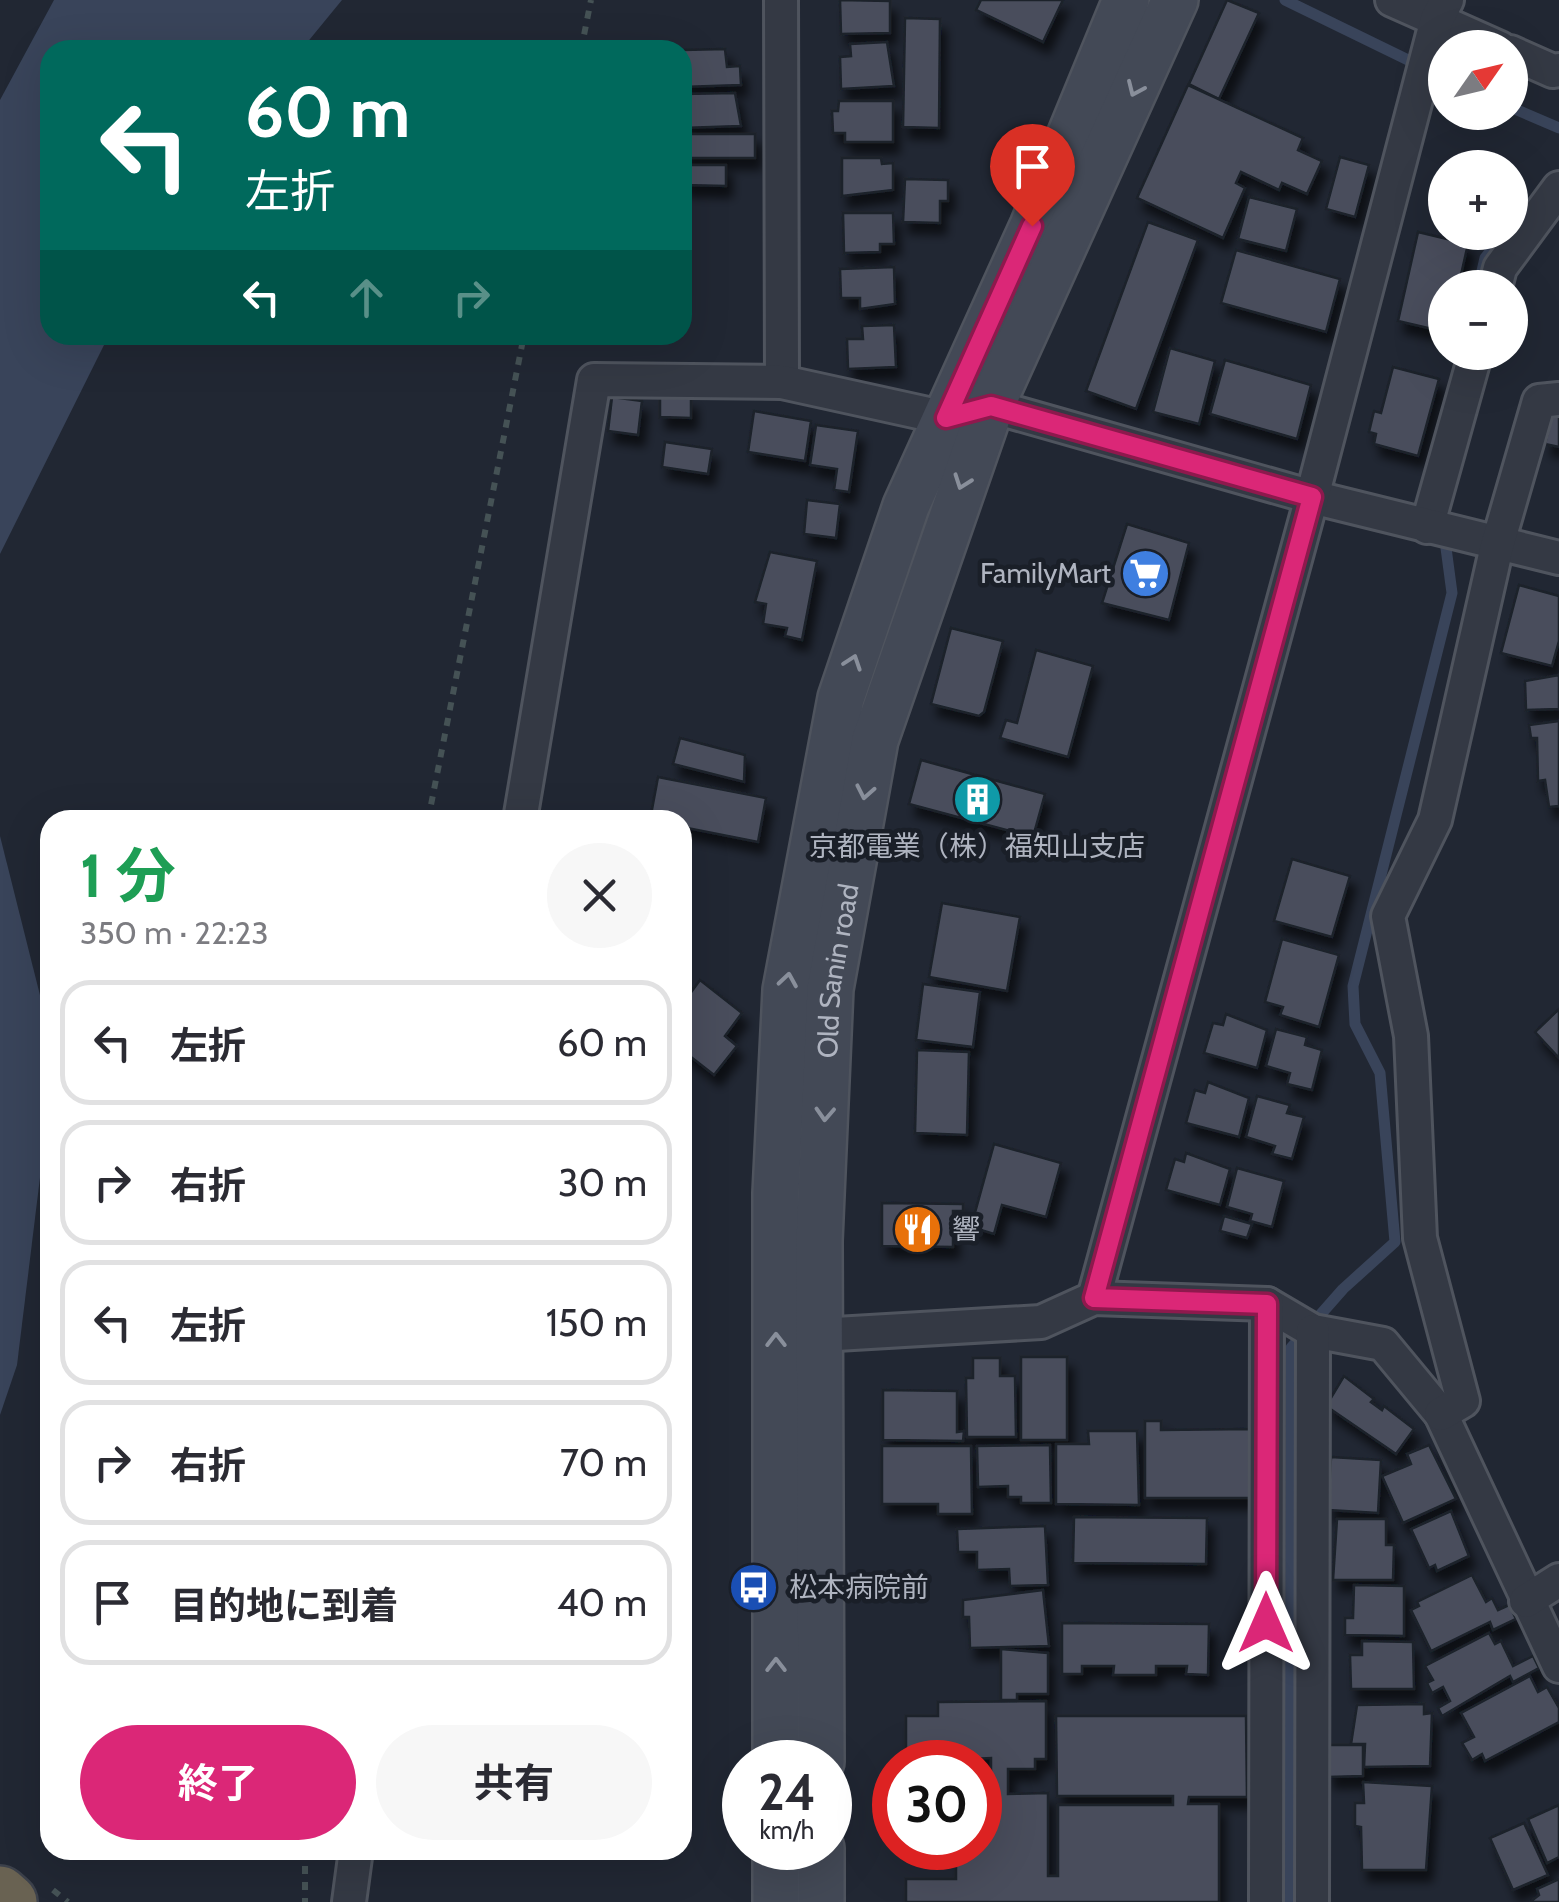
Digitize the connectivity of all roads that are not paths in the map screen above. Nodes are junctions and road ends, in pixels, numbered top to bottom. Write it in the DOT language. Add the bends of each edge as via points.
graph roads {
  1 [pos="781,0"];
  2 [pos="1126,0"];
  3 [pos="1175,0"];
  4 [pos="1392,0"];
  5 [pos="1442,10"];
  6 [pos="1473,30"];
  7 [pos="1528,60"];
  8 [pos="1559,70"];
  9 [pos="1559,188"];
  10 [pos="1500,270"];
  11 [pos="1471,370"];
  12 [pos="782,382"];
  13 [pos="1559,399"];
  14 [pos="991,406"];
  15 [pos="946,418"];
  16 [pos="1312,497"];
  17 [pos="1427,527"];
  18 [pos="1498,546"];
  19 [pos="1559,558"];
  20 [pos="522,810"];
  21 [pos="1094,1298"];
  22 [pos="1267,1304"];
  23 [pos="1312,1331"];
  24 [pos="819,1335"];
  25 [pos="1441,1414"];
  26 [pos="1559,1580"];
  27 [pos="1526,1601"];
  28 [pos="1559,1666"];
  29 [pos="776,1740"];
  30 [pos="821,1740"];
  31 [pos="355,1860"];
  32 [pos="776,1870"];
  33 [pos="821,1870"];
  34 [pos="0,1894"];
  35 [pos="9,1902"];
  36 [pos="349,1902"];
  37 [pos="776,1902"];
  38 [pos="821,1902"];
  39 [pos="1266,1902"];
  40 [pos="1312,1902"];
  1 -- 12 [label="street"];
  2 -- 15 [label="street"];
  3 -- 14 [label="street, Old Sanin road, one-way"];
  4 -- 5 [label="street"];
  5 -- 6 [label="street"];
  5 -- 16 [label="street"];
  7 -- 8 [label="street"];
  9 -- 10 [label="street"];
  11 -- 17 [label="street"];
  12 -- 15 [label="street"];
  12 -- 20 [label="street" via="594,380"];
  13 -- 18 [label="street" via="1539,401"];
  14 -- 15 [label="street"];
  14 -- 16 [label="street"];
  14 -- 24 [label="street, Old Sanin road, one-way" via="875,740 851,868 830,990"];
  29 -- 15 [label="street, one-way" via="776,1194 786,990 841,698 906,506"];
  16 -- 17 [label="street"];
  16 -- 21 [label="street"];
  17 -- 18 [label="street"];
  18 -- 19 [label="street"];
  18 -- 25 [label="street" via="1435,820 1388,916 1411,1036 1420,1238 1463,1401"];
  21 -- 22 [label="street"];
  21 -- 24 [label="street" via="1041,1322"];
  22 -- 23 [label="street"];
  22 -- 39 [label="street"];
  23 -- 25 [label="street" via="1383,1344"];
  23 -- 40 [label="street"];
  24 -- 30 [label="street, Old Sanin road"];
  25 -- 27 [label="street"];
  26 -- 27 [label="street"];
  27 -- 28 [label="street"];
  31 -- 36 [label="street"];
  32 -- 37 [label="street"];
  33 -- 38 [label="street"];
  34 -- 35 [label="highway"];
}
